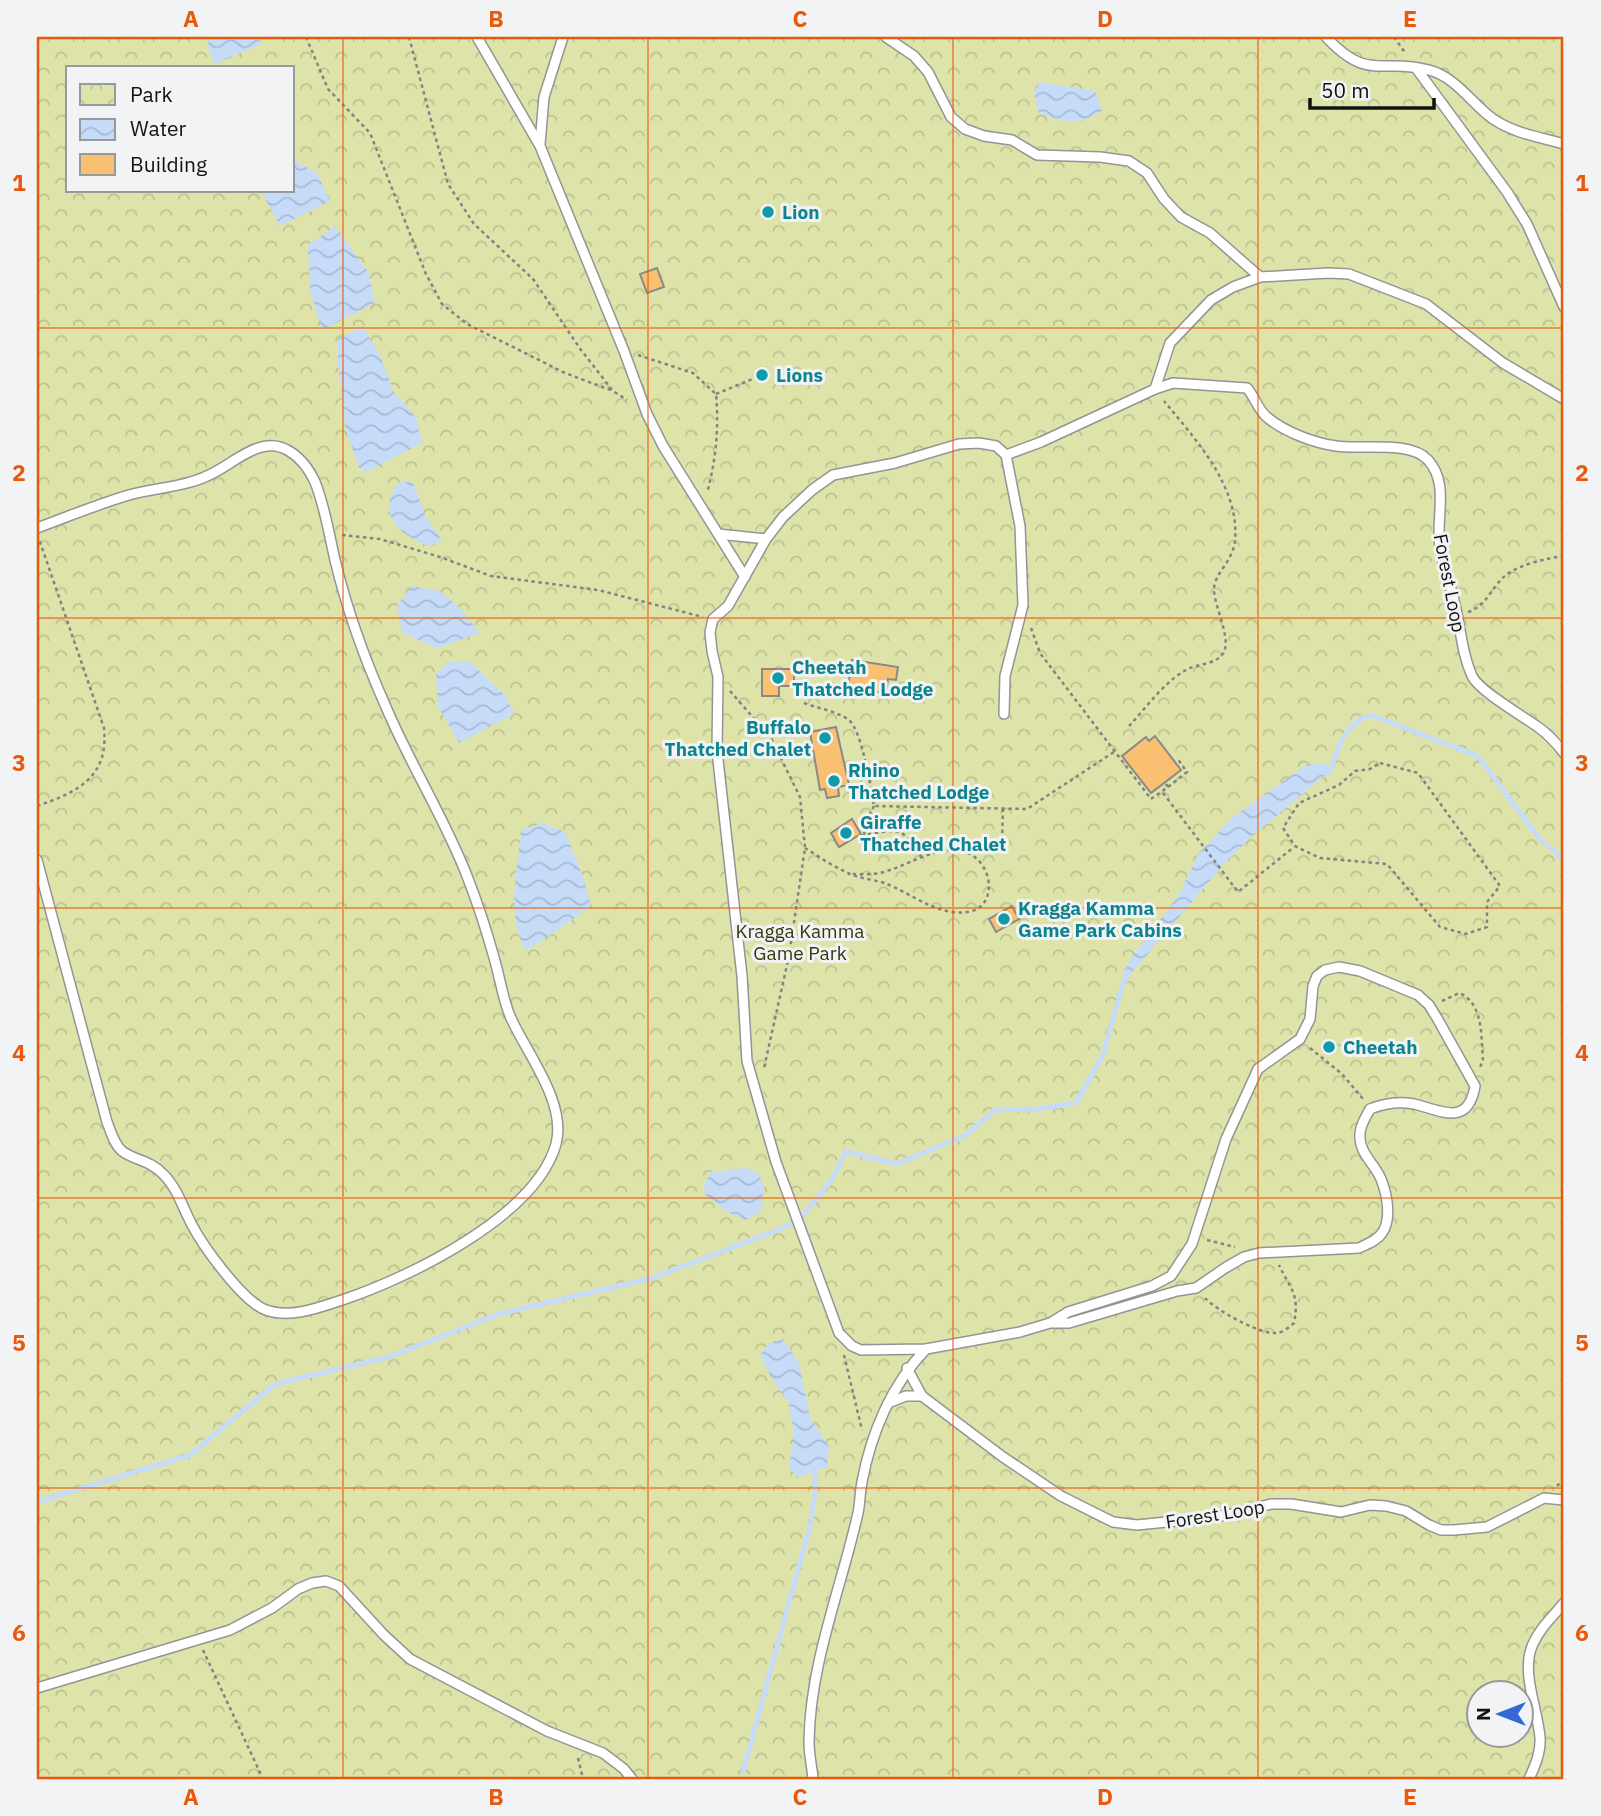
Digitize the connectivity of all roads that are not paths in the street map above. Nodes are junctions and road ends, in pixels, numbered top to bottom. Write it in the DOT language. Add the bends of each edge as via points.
graph roads {
  1 [pos="477,37"];
  2 [pos="563,37"];
  3 [pos="886,37"];
  4 [pos="1326,37"];
  5 [pos="1416,68"];
  6 [pos="1564,144"];
  7 [pos="540,146"];
  8 [pos="1260,277"];
  9 [pos="1564,307"];
  10 [pos="1155,389"];
  11 [pos="1564,398"];
  12 [pos="1006,455"];
  13 [pos="37,527"];
  14 [pos="718,534"];
  15 [pos="766,539"];
  16 [pos="744,577"];
  17 [pos="1004,714"];
  18 [pos="1564,753"];
  19 [pos="37,860"];
  20 [pos="1171,1276"];
  21 [pos="1177,1291"];
  22 [pos="1050,1322"];
  23 [pos="926,1349"];
  24 [pos="907,1368"];
  25 [pos="922,1396"];
  26 [pos="888,1403"];
  27 [pos="1564,1500"];
  28 [pos="1564,1603"];
  29 [pos="37,1688"];
  30 [pos="632,1779"];
  31 [pos="813,1779"];
  32 [pos="1529,1779"];
  1 -- 7 [label="lane"];
  2 -- 7 [label="lane" via="544,97"];
  3 -- 8 [label="lane" via="928,72 951,117 965,129 1012,140 1037,155 1129,161 1146,173 1181,217 1210,233"];
  4 -- 5 [label="lane" via="1357,63"];
  5 -- 6 [label="lane" via="1447,78 1510,129"];
  5 -- 9 [label="lane" via="1507,191"];
  7 -- 14 [label="lane" via="647,414"];
  8 -- 10 [label="lane" via="1211,300 1170,343"];
  8 -- 11 [label="lane" via="1349,274 1379,284 1426,304 1503,363"];
  10 -- 12 [label="lane"];
  10 -- 18 [label="lane, Forest Loop" via="1173,383 1247,388 1268,419 1311,440 1411,450 1427,459 1438,478 1439,546 1473,679 1538,727"];
  12 -- 15 [label="lane" via="996,446 959,444 833,475 783,517"];
  12 -- 17 [label="lane" via="1020,526 1023,605 1005,676"];
  13 -- 19 [label="lane" via="129,496 190,483 256,448 272,445 302,460 314,480 365,657 467,875 510,1015 551,1099 558,1134 555,1149 535,1183 480,1231 408,1275 318,1308 281,1312 255,1304 206,1248 162,1172 120,1149 115,1141"];
  14 -- 15 [label="lane"];
  14 -- 16 [label="lane"];
  15 -- 16 [label="lane"];
  16 -- 23 [label="lane" via="728,606 713,619 710,632 718,677 717,751 747,1061 776,1162 838,1333 861,1350"];
  20 -- 21 [label="lane"];
  20 -- 21 [label="lane" via="1195,1235 1226,1139 1258,1069 1300,1039 1310,1019 1318,976 1339,967 1418,995 1475,1086 1473,1096 1457,1112 1446,1114 1400,1102 1370,1109 1359,1137 1381,1178 1387,1206 1382,1234 1359,1248 1259,1253 1196,1288"];
  20 -- 22 [label="lane"];
  21 -- 22 [label="lane" via="1069,1322"];
  22 -- 23 [label="lane"];
  23 -- 24 [label="lane"];
  24 -- 25 [label="lane, Forest Loop"];
  24 -- 26 [label="lane"];
  25 -- 26 [label="lane"];
  25 -- 27 [label="lane, Forest Loop" via="1061,1496 1113,1522 1137,1525 1227,1516 1271,1504 1340,1511 1378,1505 1454,1531 1487,1527 1544,1498"];
  26 -- 31 [label="lane" via="862,1480 817,1672 809,1745"];
  28 -- 32 [label="lane" via="1540,1629 1530,1649 1528,1671 1540,1741"];
  29 -- 30 [label="lane" via="199,1640 250,1620 298,1589 326,1581 339,1586 410,1658 548,1731 603,1753"];
}
